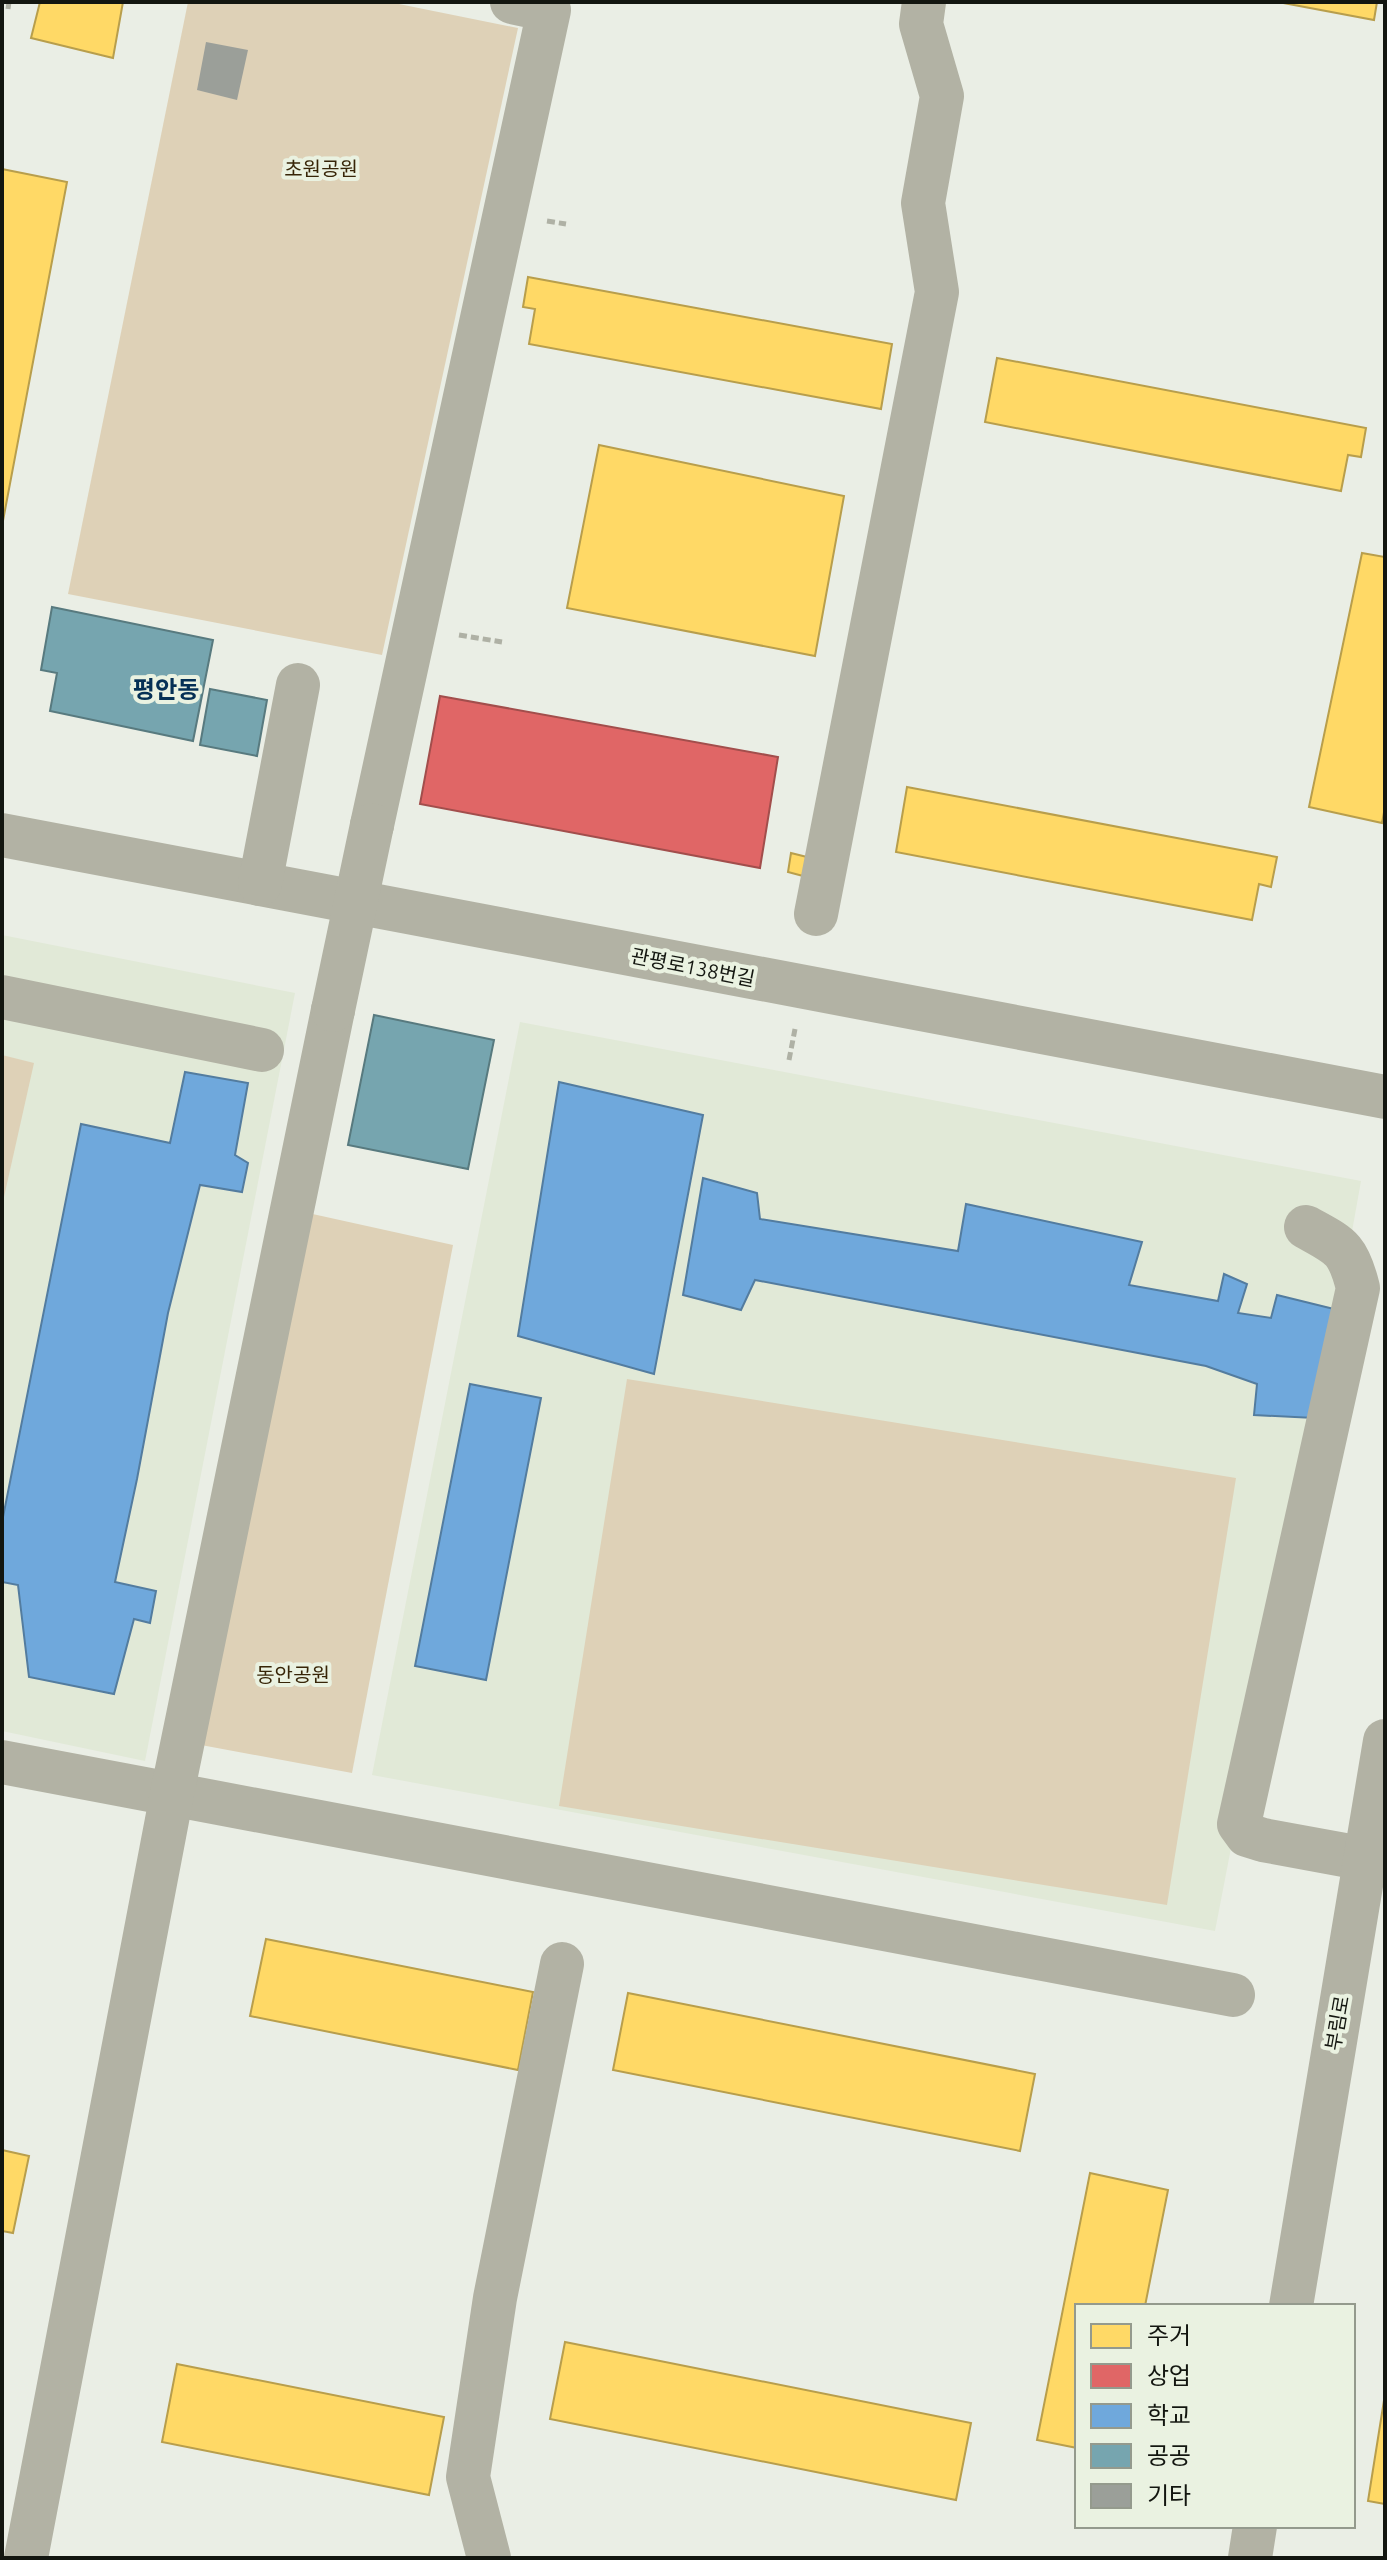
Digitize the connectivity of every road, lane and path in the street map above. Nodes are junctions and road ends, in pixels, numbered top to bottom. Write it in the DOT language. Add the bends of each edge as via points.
graph roads {
  1 [pos="512,2"];
  2 [pos="924,2"];
  3 [pos="298,685"];
  4 [pos="2,835"];
  5 [pos="260,884"];
  6 [pos="816,914"];
  7 [pos="2,997"];
  8 [pos="262,1050"];
  9 [pos="1385,1097"];
  10 [pos="1306,1227"];
  11 [pos="1385,1741"];
  12 [pos="2,1762"];
  13 [pos="172,1794"];
  14 [pos="1366,1859"];
  15 [pos="562,1964"];
  16 [pos="1233,1995"];
  17 [pos="1291,2304"];
  18 [pos="1255,2528"];
  19 [pos="26,2558"];
  20 [pos="489,2558"];
  21 [pos="1250,2558"];
  1 -- 13 [label="street, bridge" via="549,10 372,825"];
  2 -- 6 [label="street" via="921,24 942,96 923,203 937,292"];
  3 -- 5 [label="street"];
  4 -- 5 [label="street, 관평로138번길"];
  5 -- 9 [label="street, 관평로138번길"];
  7 -- 8 [label="street"];
  10 -- 14 [label="street" via="1341,1247 1358,1288 1239,1824 1247,1835 1263,1840"];
  11 -- 14 [label="street, 부림로"];
  12 -- 13 [label="street"];
  13 -- 16 [label="street"];
  13 -- 19 [label="street"];
  14 -- 17 [label="street, 부림로"];
  15 -- 20 [label="street" via="495,2298 468,2477"];
  18 -- 21 [label="street"];
}
